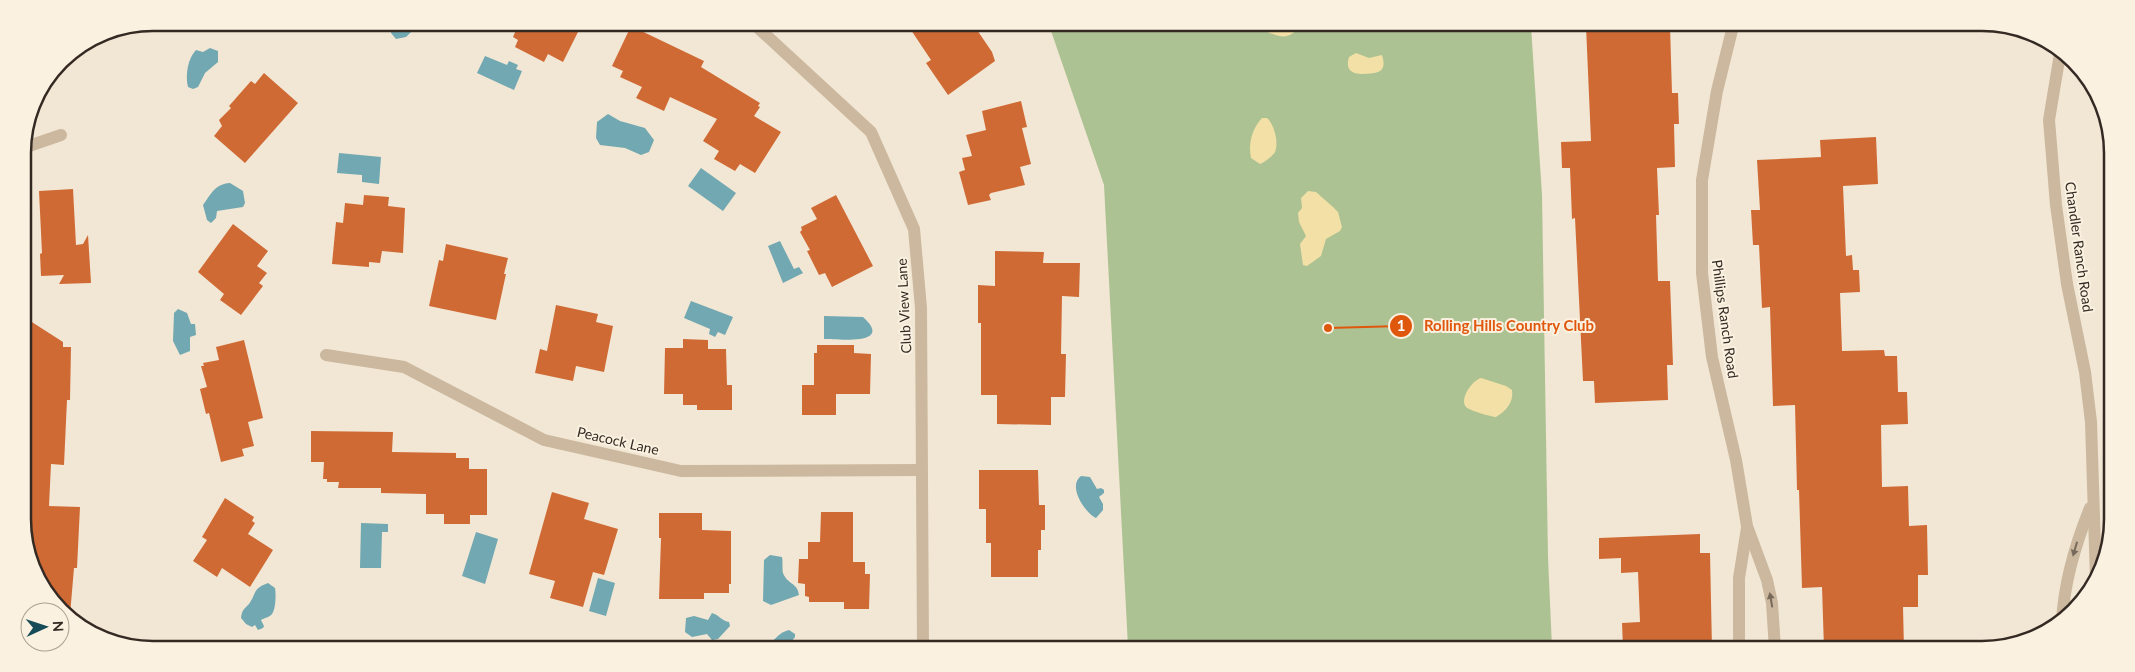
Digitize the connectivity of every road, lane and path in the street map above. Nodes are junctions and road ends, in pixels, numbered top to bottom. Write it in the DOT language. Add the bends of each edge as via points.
graph roads {
  1 [pos="1732,31"];
  2 [pos="762,32"];
  3 [pos="2059,59"];
  4 [pos="61,135"];
  5 [pos="32,145"];
  6 [pos="326,355"];
  7 [pos="922,470"];
  8 [pos="2092,503"];
  9 [pos="1747,526"];
  10 [pos="2095,562"];
  11 [pos="2063,609"];
  12 [pos="1739,640"];
  13 [pos="1774,640"];
  14 [pos="923,641"];
  1 -- 9 [label="street, Phillips Ranch Road" via="1717,91 1702,180 1702,273 1712,357 1736,460"];
  2 -- 7 [label="street, Club View Lane" via="871,132 914,229 921,308"];
  3 -- 8 [label="street, Chandler Ranch Road" via="2049,120 2067,284 2085,372 2093,462"];
  4 -- 5 [label="street"];
  6 -- 7 [label="street, Peacock Lane" via="404,367 544,440 682,471"];
  7 -- 14 [label="street, Club View Lane"];
  8 -- 10 [label="street, Chandler Ranch Road"];
  8 -- 11 [label="street, Chandler Ranch Road, one-way" via="2067,576"];
  9 -- 12 [label="street, Phillips Ranch Road" via="1739,578"];
  13 -- 9 [label="street, Phillips Ranch Road, one-way" via="1767,580"];
}
